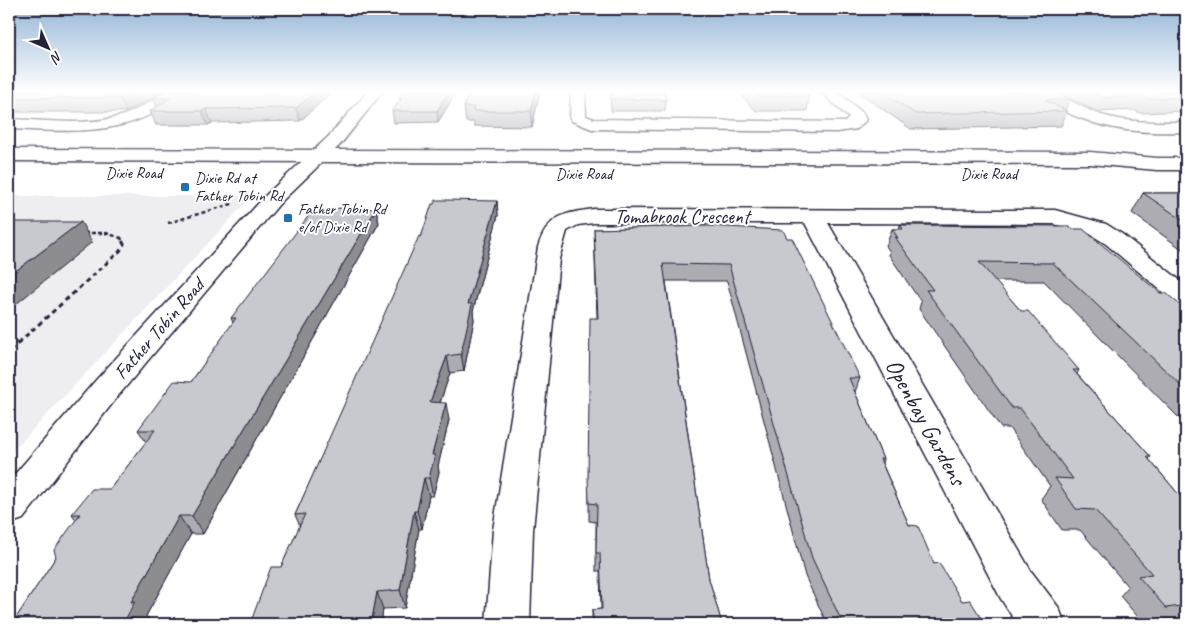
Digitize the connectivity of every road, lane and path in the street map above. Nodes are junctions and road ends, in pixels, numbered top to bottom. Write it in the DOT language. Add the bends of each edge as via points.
graph roads {
  1 [pos="120,121"];
  2 [pos="351,121"];
  3 [pos="584,121"];
  4 [pos="858,121"];
  5 [pos="1106,121"];
  6 [pos="9,124"];
  7 [pos="1186,127"];
  8 [pos="9,156"];
  9 [pos="318,156"];
  10 [pos="1157,164"];
  11 [pos="1186,164"];
  12 [pos="9,172"];
  13 [pos="300,173"];
  14 [pos="239,202"];
  15 [pos="813,216"];
  16 [pos="168,223"];
  17 [pos="76,232"];
  18 [pos="1186,298"];
  19 [pos="9,351"];
  20 [pos="9,508"];
  21 [pos="508,624"];
  22 [pos="1043,624"];
  1 -- 6 [label="street" via="100,124"];
  2 -- 9 [label="street, Father Tobin Road"];
  3 -- 4 [label="street" via="592,124 822,127 850,126"];
  5 -- 7 [label="street" via="1142,127"];
  8 -- 9 [label="street, Dixie Road"];
  9 -- 10 [label="street, Dixie Road" via="1080,158"];
  9 -- 13 [label="street, Father Tobin Road"];
  10 -- 11 [label="street, Dixie Road"];
  10 -- 13 [label="street, Dixie Road" via="1114,174"];
  12 -- 13 [label="street, Dixie Road"];
  13 -- 20 [label="street, Father Tobin Road" via="274,198 108,388"];
  14 -- 16 [label="path"];
  15 -- 18 [label="street, Tomabrook Crescent" via="1055,217 1098,230"];
  15 -- 21 [label="street, Tomabrook Crescent" via="594,216 574,218 561,224 552,234 513,530"];
  15 -- 22 [label="street, Openbay Gardens" via="1016,585"];
  17 -- 19 [label="path" via="106,233 123,238 124,244"];
}
